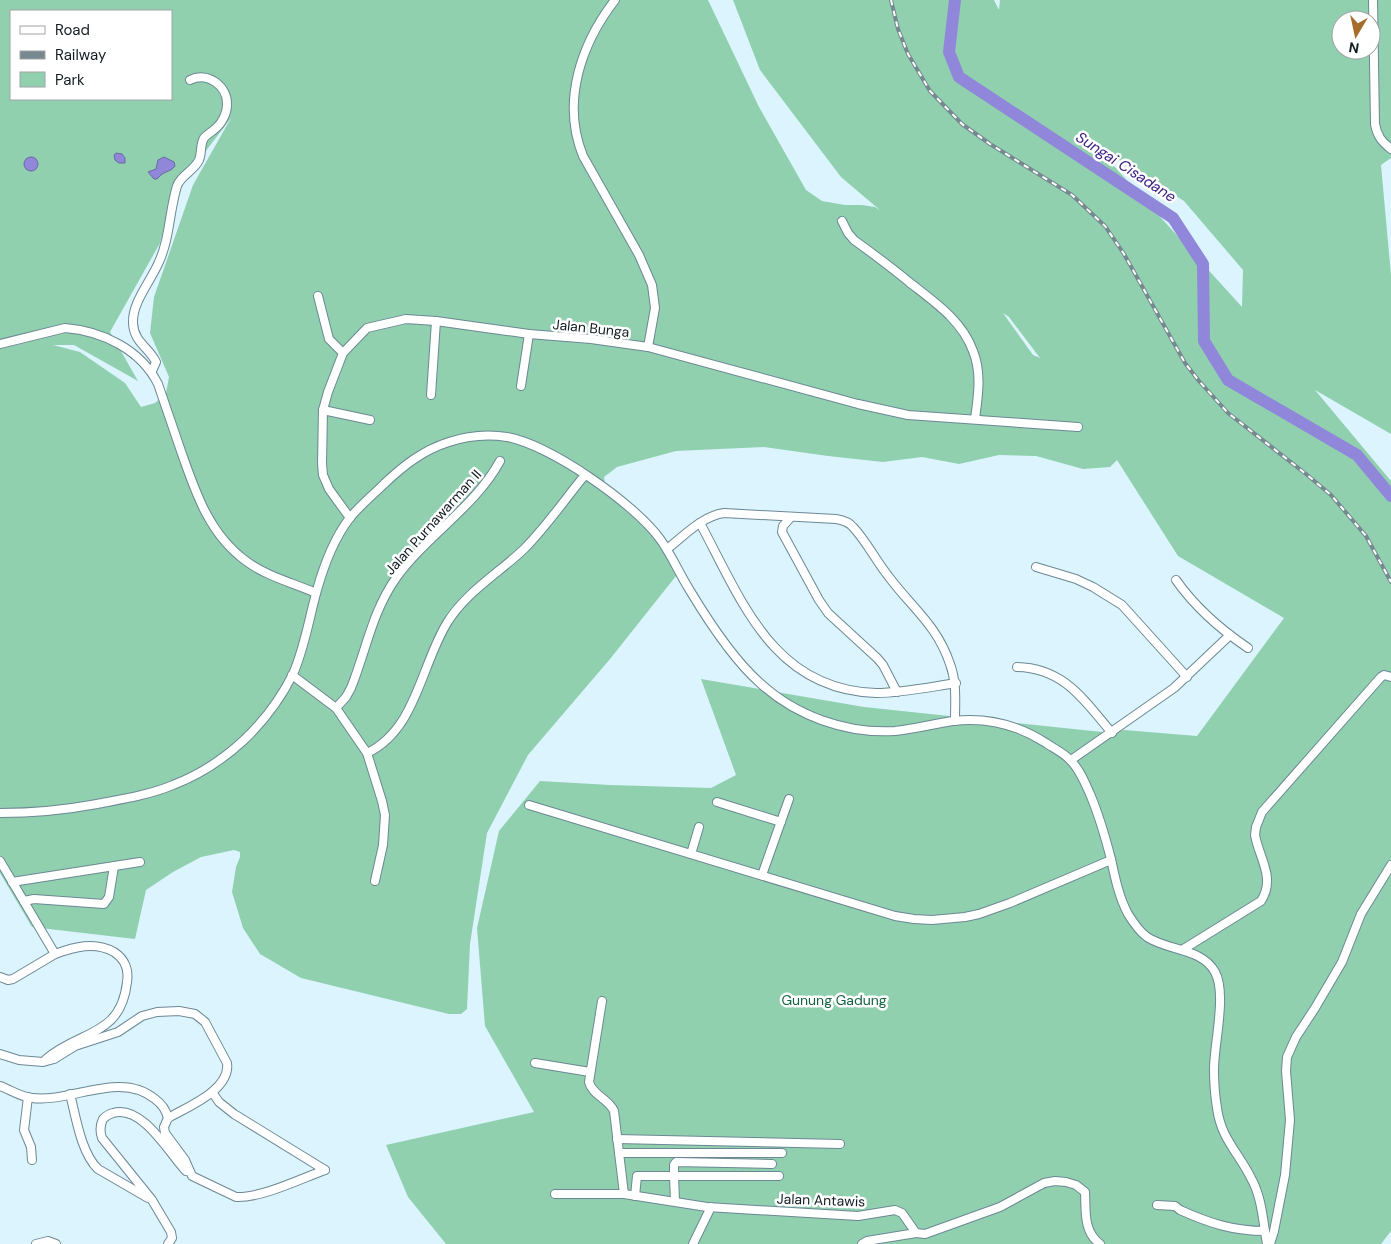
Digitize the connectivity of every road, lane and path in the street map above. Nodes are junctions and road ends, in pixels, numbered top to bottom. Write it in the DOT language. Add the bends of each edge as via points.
graph roads {
  1 [pos="616,0"];
  2 [pos="1373,0"];
  3 [pos="190,80"];
  4 [pos="1391,149"];
  5 [pos="842,221"];
  6 [pos="318,296"];
  7 [pos="436,321"];
  8 [pos="529,334"];
  9 [pos="0,344"];
  10 [pos="648,347"];
  11 [pos="342,353"];
  12 [pos="152,371"];
  13 [pos="521,386"];
  14 [pos="431,394"];
  15 [pos="323,410"];
  16 [pos="975,419"];
  17 [pos="370,420"];
  18 [pos="1078,427"];
  19 [pos="500,461"];
  20 [pos="585,475"];
  21 [pos="790,517"];
  22 [pos="350,518"];
  23 [pos="700,523"];
  24 [pos="667,549"];
  25 [pos="1036,568"];
  26 [pos="1176,580"];
  27 [pos="316,593"];
  28 [pos="1230,635"];
  29 [pos="1248,648"];
  30 [pos="1017,666"];
  31 [pos="292,675"];
  32 [pos="1187,677"];
  33 [pos="1391,677"];
  34 [pos="956,683"];
  35 [pos="897,692"];
  36 [pos="336,708"];
  37 [pos="955,721"];
  38 [pos="1112,733"];
  39 [pos="367,753"];
  40 [pos="1071,760"];
  41 [pos="790,799"];
  42 [pos="717,802"];
  43 [pos="529,805"];
  44 [pos="0,813"];
  45 [pos="781,822"];
  46 [pos="699,827"];
  47 [pos="691,854"];
  48 [pos="1111,860"];
  49 [pos="0,861"];
  50 [pos="140,862"];
  51 [pos="1391,865"];
  52 [pos="114,866"];
  53 [pos="762,875"];
  54 [pos="375,881"];
  55 [pos="12,882"];
  56 [pos="24,901"];
  57 [pos="1182,950"];
  58 [pos="55,954"];
  59 [pos="0,977"];
  60 [pos="602,1002"];
  61 [pos="0,1054"];
  62 [pos="42,1062"];
  63 [pos="535,1063"];
  64 [pos="590,1072"];
  65 [pos="0,1086"];
  66 [pos="212,1092"];
  67 [pos="70,1094"];
  68 [pos="28,1097"];
  69 [pos="168,1118"];
  70 [pos="617,1139"];
  71 [pos="840,1144"];
  72 [pos="619,1152"];
  73 [pos="782,1153"];
  74 [pos="32,1160"];
  75 [pos="772,1164"];
  76 [pos="192,1176"];
  77 [pos="674,1176"];
  78 [pos="779,1176"];
  79 [pos="555,1194"];
  80 [pos="624,1194"];
  81 [pos="635,1196"];
  82 [pos="152,1200"];
  83 [pos="675,1201"];
  84 [pos="1157,1205"];
  85 [pos="711,1207"];
  86 [pos="1265,1231"];
  87 [pos="916,1233"];
  88 [pos="36,1244"];
  89 [pos="56,1244"];
  90 [pos="168,1244"];
  91 [pos="694,1244"];
  92 [pos="862,1244"];
  93 [pos="1100,1244"];
  94 [pos="1268,1244"];
  1 -- 10 [label="street, Jalan Bunga" via="582,59 575,90 574,120 583,156 639,255 652,285 655,308"];
  2 -- 4 [label="street" via="1375,124 1378,136"];
  3 -- 12 [label="street" via="205,77 214,81 225,94 227,104 220,123 203,139 198,162 180,181 162,256 134,314 137,338 156,362"];
  5 -- 16 [label="street" via="854,240 938,304 964,333 978,367"];
  6 -- 11 [label="street" via="329,339"];
  7 -- 8 [label="street, Jalan Bunga"];
  7 -- 11 [label="street, Jalan Bunga" via="406,319 367,328"];
  7 -- 14 [label="street"];
  8 -- 10 [label="street, Jalan Bunga"];
  8 -- 13 [label="street"];
  9 -- 12 [label="street" via="65,328 76,329 128,349"];
  10 -- 16 [label="street" via="858,404 908,415"];
  11 -- 15 [label="street, Jalan Bunga"];
  12 -- 27 [label="street" via="196,495 214,527 246,561"];
  15 -- 17 [label="street"];
  15 -- 22 [label="street, Jalan Bunga" via="324,475 329,489"];
  16 -- 18 [label="street"];
  19 -- 36 [label="street, Jalan Purnawarman II" via="481,490 426,543 396,579 375,618 351,688"];
  20 -- 22 [label="street" via="544,450 511,438 467,437 425,451 402,468"];
  20 -- 24 [label="street" via="637,513"];
  20 -- 39 [label="street" via="526,546 454,612 442,631 403,720 388,740"];
  21 -- 23 [label="street" via="724,513"];
  21 -- 34 [label="street" via="836,519 853,527 888,577 936,633"];
  21 -- 35 [label="street" via="782,532 819,600 837,622 877,658"];
  22 -- 27 [label="street" via="327,560"];
  23 -- 24 [label="street"];
  23 -- 35 [label="street" via="754,621 793,666 844,689"];
  24 -- 37 [label="street" via="691,592 735,657 779,699 821,720 872,731 893,731"];
  25 -- 32 [label="street" via="1085,583 1122,605"];
  26 -- 28 [label="street" via="1193,601"];
  27 -- 31 [label="street"];
  28 -- 29 [label="street"];
  28 -- 32 [label="street"];
  30 -- 38 [label="street" via="1044,671 1064,680"];
  31 -- 36 [label="street"];
  31 -- 44 [label="street" via="249,736 226,755 188,778 143,795 108,802 36,812"];
  32 -- 38 [label="street"];
  33 -- 57 [label="street" via="1381,677 1262,812 1255,835 1268,881 1261,901"];
  34 -- 35 [label="street"];
  34 -- 37 [label="street"];
  36 -- 39 [label="street"];
  37 -- 40 [label="street" via="974,720 1012,726 1030,733"];
  38 -- 40 [label="street"];
  39 -- 54 [label="street" via="385,815 383,845"];
  40 -- 48 [label="street" via="1085,782 1100,817"];
  41 -- 45 [label="street"];
  42 -- 45 [label="street"];
  43 -- 47 [label="street"];
  45 -- 53 [label="street"];
  46 -- 47 [label="street"];
  47 -- 53 [label="street"];
  48 -- 53 [label="street" via="987,911 941,919 895,916"];
  48 -- 57 [label="street" via="1129,916 1142,933"];
  49 -- 55 [label="street"];
  50 -- 52 [label="street"];
  51 -- 94 [label="street" via="1361,914 1342,962 1296,1036 1287,1058 1290,1120 1285,1175 1274,1231"];
  52 -- 55 [label="street"];
  52 -- 56 [label="street" via="109,897 104,904"];
  55 -- 56 [label="street"];
  56 -- 58 [label="street"];
  57 -- 86 [label="street" via="1208,963 1218,978 1214,1068 1217,1109 1227,1140 1254,1184"];
  58 -- 59 [label="street" via="14,979"];
  58 -- 62 [label="street" via="81,946 106,948 123,961 128,979 120,1009 110,1021 100,1030 64,1046"];
  60 -- 64 [label="street"];
  61 -- 62 [label="street"];
  62 -- 66 [label="street" via="54,1059 75,1046 118,1032 149,1013 195,1014 205,1022 227,1063 226,1076"];
  63 -- 64 [label="street"];
  64 -- 70 [label="street" via="589,1086 614,1110"];
  65 -- 68 [label="street"];
  66 -- 69 [label="street"];
  66 -- 76 [label="street" via="234,1114 325,1170 244,1197 236,1197"];
  67 -- 68 [label="street"];
  67 -- 69 [label="street" via="131,1088 156,1100"];
  67 -- 82 [label="street" via="92,1164"];
  68 -- 74 [label="street" via="24,1130"];
  69 -- 76 [label="street" via="164,1130"];
  70 -- 71 [label="street"];
  70 -- 72 [label="street"];
  72 -- 73 [label="street"];
  72 -- 80 [label="street"];
  75 -- 77 [label="street" via="676,1162"];
  76 -- 82 [label="street" via="141,1119 123,1112 111,1113 103,1119 102,1138"];
  77 -- 78 [label="street"];
  77 -- 81 [label="street" via="638,1175"];
  77 -- 83 [label="street"];
  79 -- 80 [label="street, Jalan Antawis"];
  80 -- 81 [label="street, Jalan Antawis"];
  81 -- 83 [label="street, Jalan Antawis"];
  82 -- 90 [label="street" via="171,1232"];
  83 -- 85 [label="street, Jalan Antawis"];
  84 -- 86 [label="street" via="1175,1206 1222,1227"];
  85 -- 87 [label="street, Jalan Antawis" via="858,1216 895,1210 902,1213"];
  85 -- 91 [label="street"];
  86 -- 94 [label="street"];
  87 -- 92 [label="street"];
  87 -- 93 [label="street" via="924,1234 1000,1207 1044,1184 1061,1182 1071,1183 1085,1192 1087,1226 1091,1236"];
  88 -- 89 [label="street" via="48,1241"];
}
